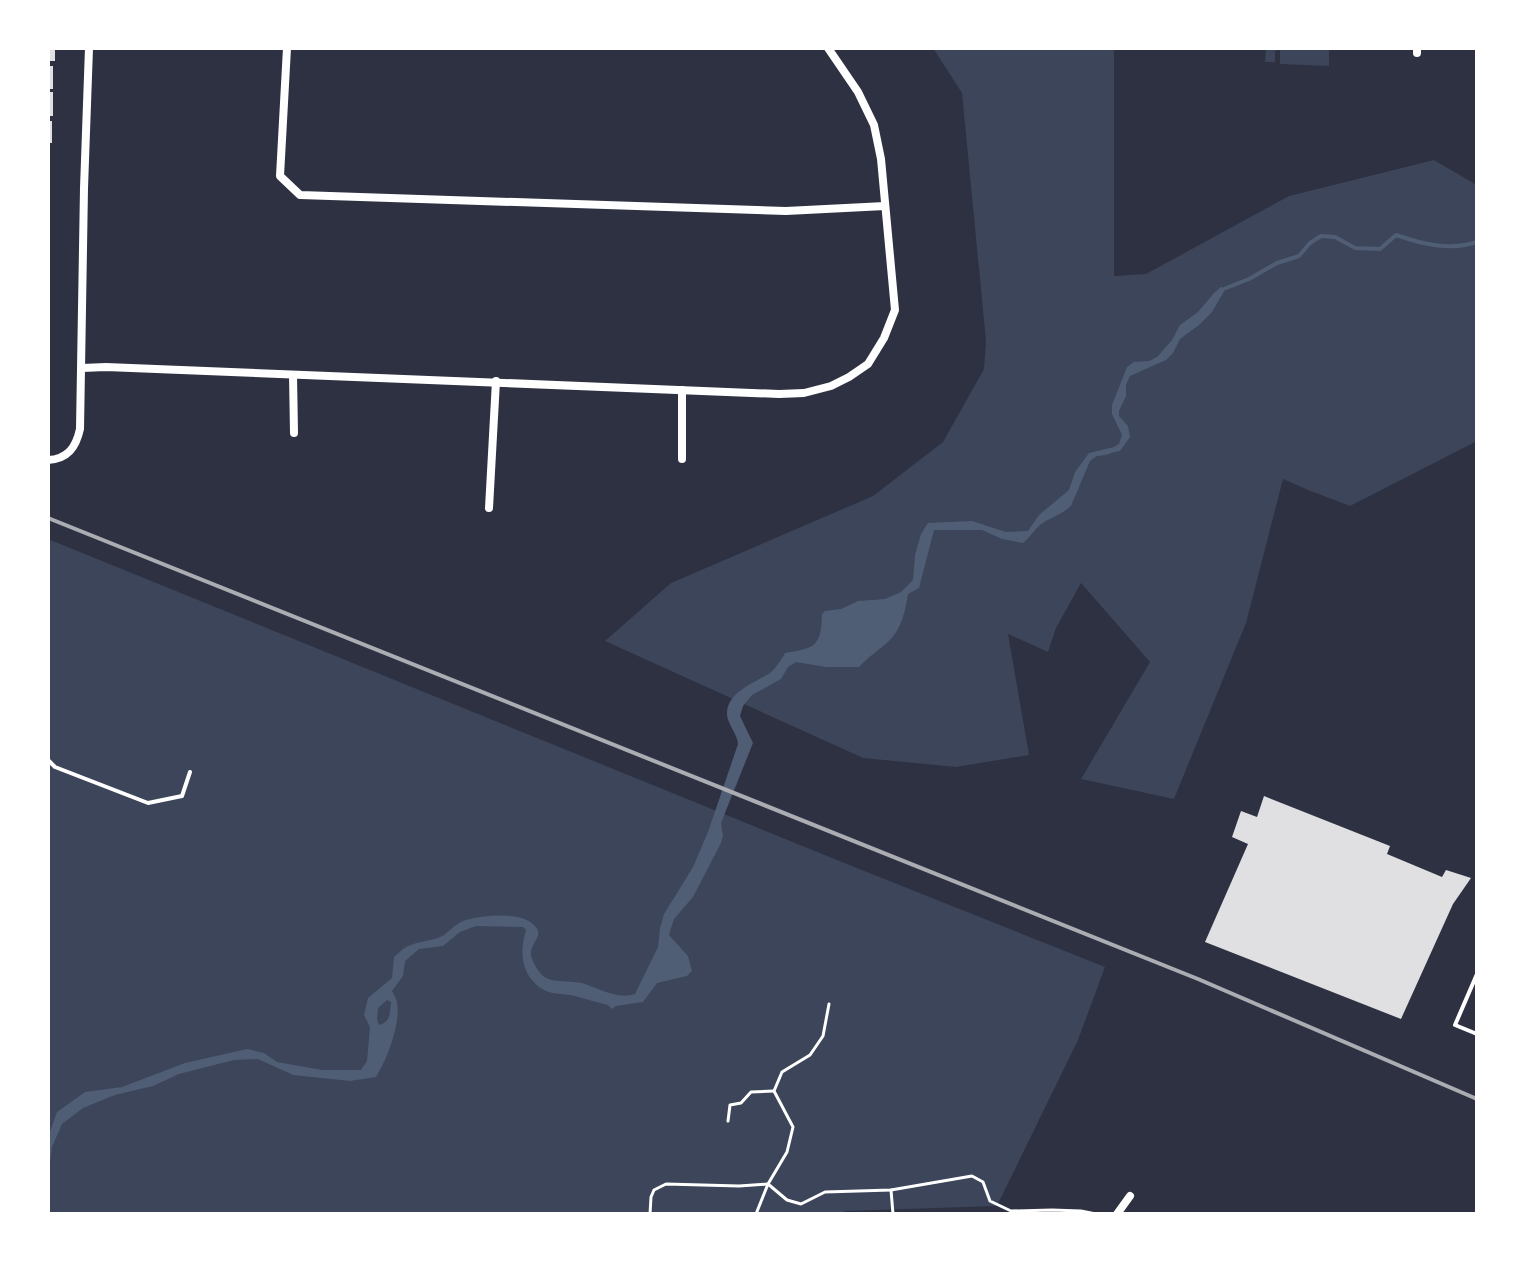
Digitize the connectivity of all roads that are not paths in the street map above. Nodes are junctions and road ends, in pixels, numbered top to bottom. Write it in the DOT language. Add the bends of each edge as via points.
graph roads {
  1 [pos="89,48"];
  2 [pos="287,48"];
  3 [pos="828,48"];
  4 [pos="885,206"];
  5 [pos="82,368"];
  6 [pos="293,375"];
  7 [pos="496,381"];
  8 [pos="682,390"];
  9 [pos="294,433"];
  10 [pos="682,459"];
  11 [pos="48,460"];
  12 [pos="489,508"];
  13 [pos="48,760"];
  14 [pos="190,772"];
  15 [pos="1477,974"];
  16 [pos="1477,1034"];
  17 [pos="1130,1196"];
  18 [pos="1117,1214"];
  1 -- 5 [label="street"];
  2 -- 4 [label="street" via="280,176 300,195 786,211"];
  3 -- 4 [label="street" via="874,125"];
  4 -- 8 [label="street" via="895,310 868,364 831,386 804,393"];
  5 -- 6 [label="street"];
  5 -- 11 [label="street" via="78,439 67,456"];
  6 -- 7 [label="street"];
  6 -- 9 [label="street"];
  7 -- 8 [label="street"];
  7 -- 12 [label="street"];
  8 -- 10 [label="street"];
  13 -- 14 [label="lane" via="148,803 182,796"];
  15 -- 16 [label="lane" via="1455,1025"];
  17 -- 18 [label="street"];
}
